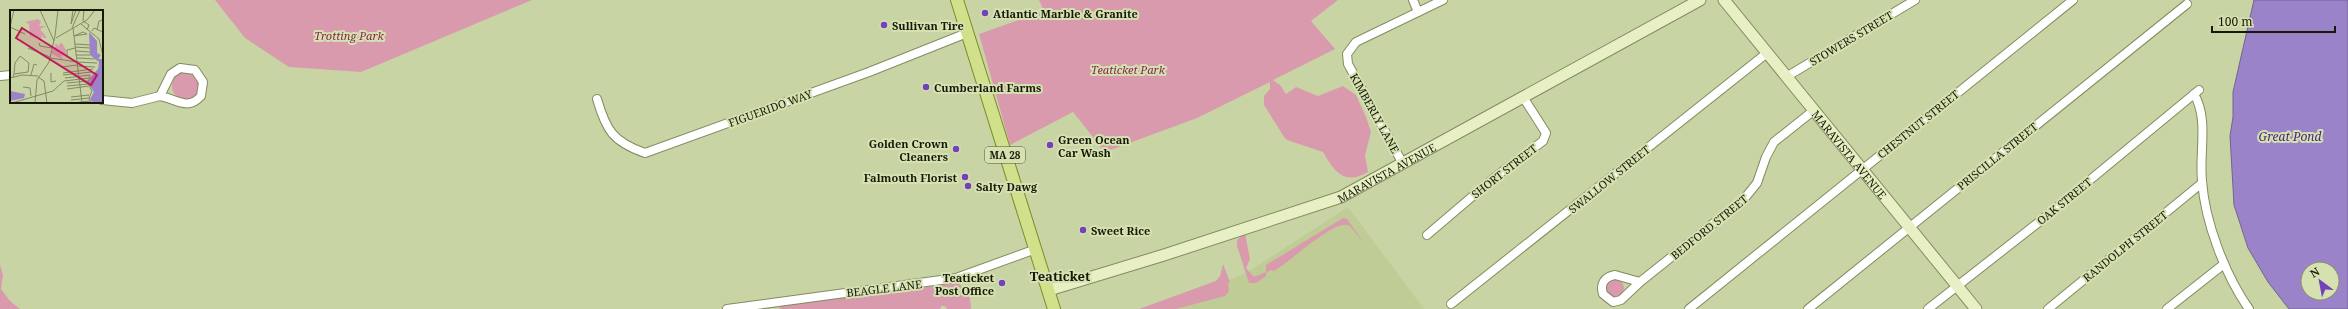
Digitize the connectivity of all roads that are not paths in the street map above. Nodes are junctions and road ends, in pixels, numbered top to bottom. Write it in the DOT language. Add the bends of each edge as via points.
graph roads {
  1 [pos="957,0"];
  2 [pos="1413,0"];
  3 [pos="1443,0"];
  4 [pos="1700,0"];
  5 [pos="1724,0"];
  6 [pos="1915,0"];
  7 [pos="2073,0"];
  8 [pos="2186,4"];
  9 [pos="1418,12"];
  10 [pos="967,33"];
  11 [pos="1767,53"];
  12 [pos="10,75"];
  13 [pos="0,76"];
  14 [pos="1786,77"];
  15 [pos="160,96"];
  16 [pos="1523,97"];
  17 [pos="597,99"];
  18 [pos="103,100"];
  19 [pos="1813,111"];
  20 [pos="1403,164"];
  21 [pos="1862,170"];
  22 [pos="2202,183"];
  23 [pos="1909,228"];
  24 [pos="1427,235"];
  25 [pos="1036,249"];
  26 [pos="2224,264"];
  27 [pos="1640,282"];
  28 [pos="1956,286"];
  29 [pos="1049,290"];
  30 [pos="1451,304"];
  31 [pos="728,309"];
  32 [pos="1054,309"];
  33 [pos="1689,309"];
  34 [pos="1808,309"];
  35 [pos="1928,309"];
  36 [pos="1976,309"];
  37 [pos="2048,309"];
  38 [pos="2167,309"];
  39 [pos="2248,309"];
  1 -- 10 [label="main road, MA 28"];
  2 -- 9 [label="street"];
  3 -- 9 [label="street, KIMBERLY LANE"];
  4 -- 16 [label="main road, MARAVISTA AVENUE"];
  5 -- 11 [label="main road, MARAVISTA AVENUE"];
  6 -- 14 [label="street, STOWERS STREET"];
  7 -- 21 [label="street, CHESTNUT STREET"];
  8 -- 23 [label="street, PRISCILLA STREET"];
  9 -- 20 [label="street, KIMBERLY LANE" via="1356,42 1350,49 1347,59 1358,85"];
  10 -- 17 [label="street, FIGUERIDO WAY" via="869,72 645,153 627,147 615,138 607,128"];
  10 -- 25 [label="main road, MA 28"];
  11 -- 14 [label="main road, MARAVISTA AVENUE"];
  11 -- 30 [label="street, SWALLOW STREET"];
  12 -- 13 [label="street"];
  14 -- 19 [label="main road, MARAVISTA AVENUE"];
  15 -- 15 [label="street" via="189,104 201,96 204,82 195,70 180,68 171,74"];
  15 -- 18 [label="street" via="132,103"];
  16 -- 20 [label="main road, MARAVISTA AVENUE"];
  16 -- 24 [label="street, SHORT STREET" via="1546,133 1543,141 1494,178"];
  19 -- 21 [label="main road, MARAVISTA AVENUE"];
  19 -- 27 [label="street, BEDFORD STREET" via="1774,142 1766,157 1761,177 1744,199"];
  20 -- 29 [label="main road, MARAVISTA AVENUE" via="1328,202"];
  21 -- 23 [label="main road, MARAVISTA AVENUE"];
  21 -- 33 [label="street, CHESTNUT STREET"];
  22 -- 26 [label="street"];
  22 -- 28 [label="street, OAK STREET" via="2202,113 2197,92 2039,222"];
  22 -- 37 [label="street, RANDOLPH STREET"];
  23 -- 28 [label="main road, MARAVISTA AVENUE"];
  23 -- 34 [label="street, PRISCILLA STREET"];
  25 -- 29 [label="main road, MA 28"];
  25 -- 31 [label="street, BEAGLE LANE" via="956,278"];
  26 -- 38 [label="street"];
  26 -- 39 [label="street"];
  27 -- 27 [label="street, BEDFORD STREET" via="1619,275 1610,276 1602,285 1602,294 1608,300 1617,302"];
  28 -- 35 [label="street, OAK STREET"];
  28 -- 36 [label="main road, MARAVISTA AVENUE"];
  29 -- 32 [label="main road, MA 28"];
}
